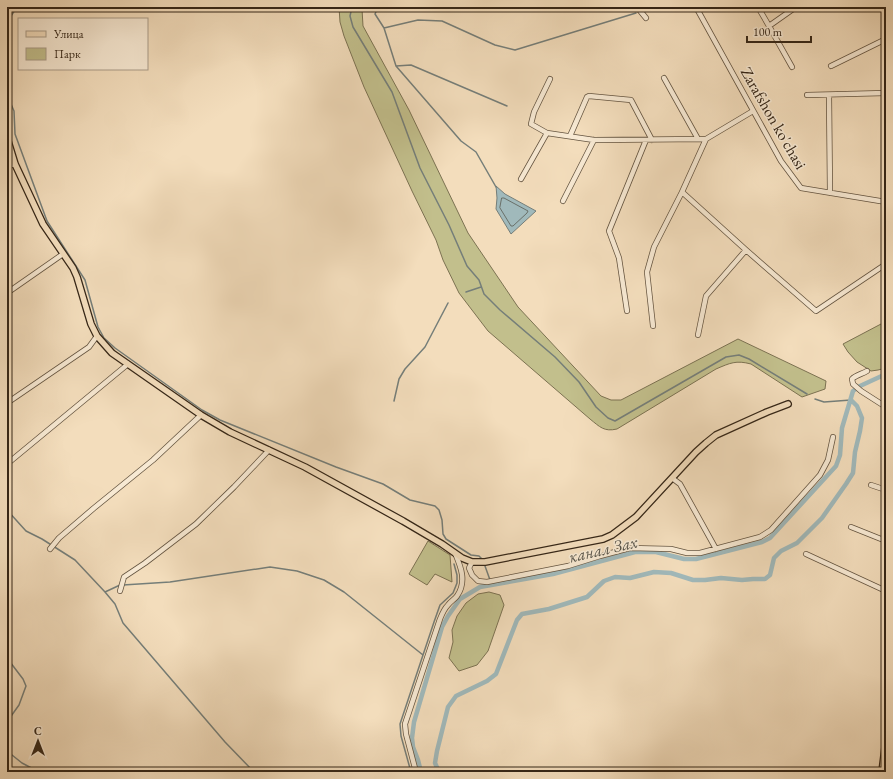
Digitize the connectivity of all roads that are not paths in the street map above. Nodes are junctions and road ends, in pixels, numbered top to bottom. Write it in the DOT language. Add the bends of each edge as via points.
graph roads {
  1 [pos="637,7"];
  2 [pos="696,7"];
  3 [pos="758,7"];
  4 [pos="796,7"];
  5 [pos="646,18"];
  6 [pos="770,26"];
  7 [pos="886,39"];
  8 [pos="831,66"];
  9 [pos="792,67"];
  10 [pos="664,78"];
  11 [pos="550,79"];
  12 [pos="886,93"];
  13 [pos="829,94"];
  14 [pos="807,95"];
  15 [pos="753,110"];
  16 [pos="547,133"];
  17 [pos="570,136"];
  18 [pos="7,138"];
  19 [pos="706,139"];
  20 [pos="594,140"];
  21 [pos="646,140"];
  22 [pos="652,140"];
  23 [pos="698,140"];
  24 [pos="15,164"];
  25 [pos="7,166"];
  26 [pos="521,179"];
  27 [pos="682,192"];
  28 [pos="830,193"];
  29 [pos="563,201"];
  30 [pos="886,202"];
  31 [pos="746,250"];
  32 [pos="63,254"];
  33 [pos="886,264"];
  34 [pos="7,293"];
  35 [pos="627,311"];
  36 [pos="653,326"];
  37 [pos="698,335"];
  38 [pos="97,336"];
  39 [pos="128,364"];
  40 [pos="867,371"];
  41 [pos="7,403"];
  42 [pos="788,404"];
  43 [pos="886,407"];
  44 [pos="201,415"];
  45 [pos="833,437"];
  46 [pos="269,450"];
  47 [pos="7,464"];
  48 [pos="672,478"];
  49 [pos="871,485"];
  50 [pos="886,490"];
  51 [pos="852,527"];
  52 [pos="886,541"];
  53 [pos="50,549"];
  54 [pos="716,549"];
  55 [pos="455,553"];
  56 [pos="806,554"];
  57 [pos="472,562"];
  58 [pos="460,566"];
  59 [pos="469,568"];
  60 [pos="120,591"];
  61 [pos="886,592"];
  62 [pos="886,740"];
  63 [pos="416,772"];
  64 [pos="882,772"];
  1 -- 5 [label="street"];
  2 -- 15 [label="street, Zarafshon ko'chasi"];
  3 -- 6 [label="street"];
  4 -- 6 [label="street"];
  6 -- 9 [label="street"];
  7 -- 8 [label="street"];
  10 -- 23 [label="street"];
  11 -- 16 [label="street" via="531,124"];
  12 -- 13 [label="street"];
  13 -- 14 [label="street"];
  13 -- 28 [label="street"];
  15 -- 19 [label="street"];
  15 -- 28 [label="street, Zarafshon ko'chasi" via="781,162 801,188"];
  16 -- 17 [label="street"];
  16 -- 26 [label="street"];
  17 -- 20 [label="street"];
  17 -- 22 [label="street" via="586,97 589,96 631,100"];
  18 -- 24 [label="main road"];
  19 -- 23 [label="street"];
  19 -- 27 [label="street"];
  20 -- 21 [label="street"];
  20 -- 29 [label="street"];
  21 -- 22 [label="street"];
  21 -- 35 [label="street" via="609,231 619,258"];
  22 -- 23 [label="street"];
  24 -- 25 [label="street"];
  24 -- 32 [label="main road" via="43,224"];
  27 -- 31 [label="street"];
  27 -- 36 [label="street" via="654,247 647,272"];
  28 -- 30 [label="street, Zarafshon ko'chasi"];
  31 -- 33 [label="street" via="816,311"];
  31 -- 37 [label="street" via="706,296"];
  32 -- 34 [label="street"];
  32 -- 38 [label="main road" via="77,277"];
  38 -- 39 [label="main road" via="112,353"];
  38 -- 41 [label="street" via="89,347"];
  39 -- 44 [label="main road"];
  39 -- 47 [label="street"];
  40 -- 43 [label="street" via="852,379 853,384"];
  42 -- 48 [label="main road" via="716,435"];
  44 -- 46 [label="main road"];
  44 -- 53 [label="street" via="153,460 59,538"];
  45 -- 54 [label="street" via="828,460 820,475 771,530 760,537"];
  46 -- 55 [label="main road" via="403,521"];
  46 -- 60 [label="street" via="196,524 124,577"];
  48 -- 54 [label="street" via="680,484"];
  48 -- 57 [label="main road" via="636,517 603,539 485,562"];
  49 -- 50 [label="street"];
  51 -- 52 [label="street"];
  54 -- 59 [label="street" via="686,553 671,549 630,548 568,566 487,582 478,581"];
  55 -- 57 [label="main road"];
  55 -- 58 [label="street"];
  56 -- 61 [label="street"];
  57 -- 59 [label="street"];
  58 -- 59 [label="street"];
  58 -- 63 [label="street" via="461,589 440,619 405,724"];
  62 -- 64 [label="main road"];
}
